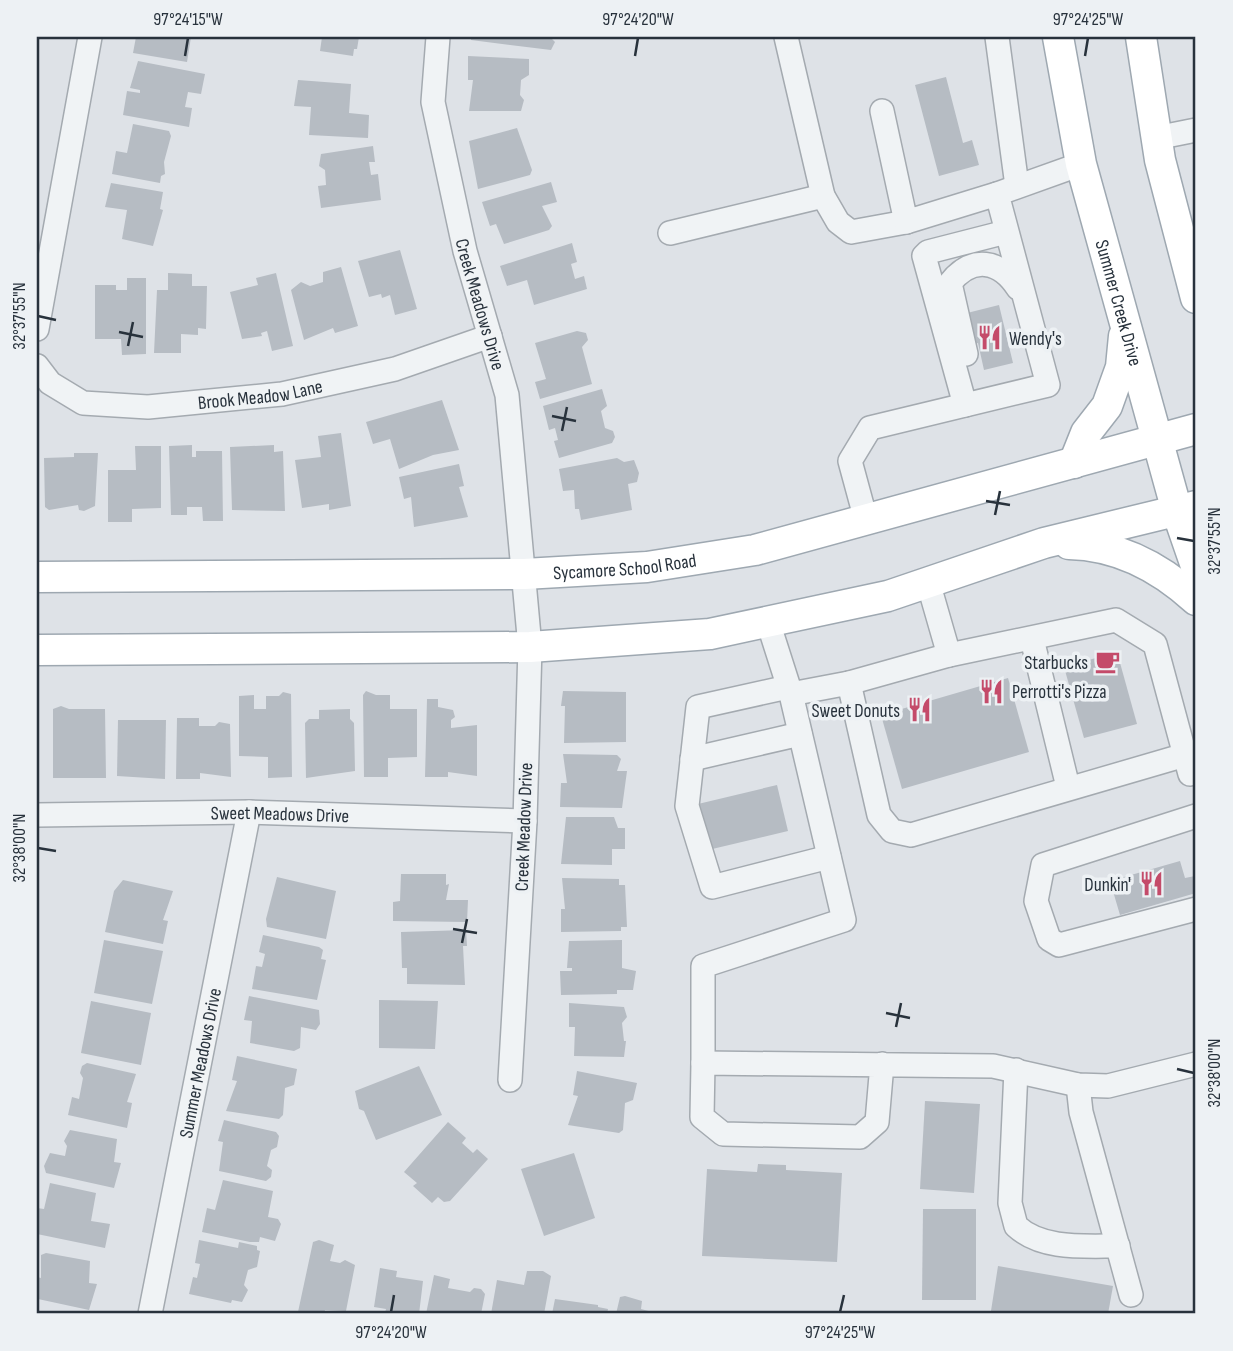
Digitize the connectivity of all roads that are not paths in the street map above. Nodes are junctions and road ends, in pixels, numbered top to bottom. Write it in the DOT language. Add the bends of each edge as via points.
graph roads {
  1 [pos="90,37"];
  2 [pos="438,37"];
  3 [pos="786,37"];
  4 [pos="997,37"];
  5 [pos="1058,37"];
  6 [pos="1141,37"];
  7 [pos="882,111"];
  8 [pos="1196,130"];
  9 [pos="1156,138"];
  10 [pos="1081,164"];
  11 [pos="1007,190"];
  12 [pos="823,196"];
  13 [pos="906,222"];
  14 [pos="1006,232"];
  15 [pos="670,233"];
  16 [pos="1021,293"];
  17 [pos="1196,298"];
  18 [pos="1125,322"];
  19 [pos="37,329"];
  20 [pos="490,336"];
  21 [pos="37,366"];
  22 [pos="962,396"];
  23 [pos="1196,429"];
  24 [pos="1158,439"];
  25 [pos="1074,463"];
  26 [pos="1187,509"];
  27 [pos="866,520"];
  28 [pos="1044,543"];
  29 [pos="1196,566"];
  30 [pos="524,574"];
  31 [pos="37,577"];
  32 [pos="928,582"];
  33 [pos="1196,600"];
  34 [pos="768,622"];
  35 [pos="1031,639"];
  36 [pos="530,647"];
  37 [pos="37,649"];
  38 [pos="949,655"];
  39 [pos="849,683"];
  40 [pos="790,690"];
  41 [pos="800,734"];
  42 [pos="692,760"];
  43 [pos="1192,774"];
  44 [pos="1069,787"];
  45 [pos="249,812"];
  46 [pos="37,815"];
  47 [pos="1196,816"];
  48 [pos="524,821"];
  49 [pos="829,857"];
  50 [pos="1196,909"];
  51 [pos="703,1063"];
  52 [pos="882,1064"];
  53 [pos="1196,1064"];
  54 [pos="1016,1070"];
  55 [pos="510,1080"];
  56 [pos="1078,1085"];
  57 [pos="1118,1246"];
  58 [pos="1131,1295"];
  59 [pos="150,1314"];
  1 -- 19 [label="street"];
  2 -- 20 [label="street, Creek Meadows Drive" via="433,102 465,251"];
  3 -- 12 [label="street"];
  4 -- 11 [label="street"];
  5 -- 10 [label="main road, Summer Creek Drive"];
  6 -- 9 [label="main road"];
  7 -- 13 [label="street"];
  8 -- 9 [label="street"];
  9 -- 17 [label="main road"];
  10 -- 11 [label="street"];
  10 -- 18 [label="main road, Summer Creek Drive"];
  11 -- 13 [label="street"];
  11 -- 14 [label="street"];
  12 -- 13 [label="street" via="838,222 851,232"];
  12 -- 15 [label="street"];
  14 -- 16 [label="street"];
  14 -- 22 [label="street" via="924,256"];
  16 -- 22 [label="street" via="1048,385"];
  16 -- 22 [label="street" via="1008,272 993,264 959,271 950,283 966,356"];
  18 -- 24 [label="main road, Summer Creek Drive"];
  18 -- 25 [label="main road" via="1121,367 1107,406 1086,433"];
  20 -- 21 [label="street, Brook Meadow Lane" via="395,369 282,394 148,407 83,403 51,383"];
  20 -- 30 [label="street, Creek Meadows Drive" via="507,395"];
  22 -- 27 [label="street" via="870,428 850,461"];
  23 -- 24 [label="main road, Sycamore School Road"];
  24 -- 25 [label="main road, Sycamore School Road"];
  24 -- 26 [label="main road, Summer Creek Drive"];
  25 -- 27 [label="main road, Sycamore School Road"];
  26 -- 28 [label="main road"];
  26 -- 29 [label="main road, Summer Creek Drive"];
  27 -- 30 [label="main road, Sycamore School Road" via="704,559"];
  28 -- 32 [label="main road"];
  28 -- 33 [label="main road" via="1110,550 1139,560 1166,574"];
  30 -- 31 [label="main road, Sycamore School Road"];
  30 -- 36 [label="street, Creek Meadow Drive"];
  32 -- 34 [label="main road" via="888,596"];
  32 -- 38 [label="street"];
  34 -- 36 [label="main road" via="710,634"];
  34 -- 40 [label="street"];
  35 -- 38 [label="street"];
  35 -- 43 [label="street" via="1116,620 1155,644"];
  35 -- 44 [label="street"];
  36 -- 37 [label="main road"];
  36 -- 48 [label="street, Creek Meadow Drive"];
  38 -- 39 [label="street"];
  39 -- 40 [label="street"];
  39 -- 44 [label="street" via="879,815 892,831 911,835"];
  40 -- 41 [label="street"];
  40 -- 42 [label="street" via="698,707"];
  41 -- 42 [label="street"];
  41 -- 49 [label="street"];
  42 -- 49 [label="street" via="687,806 712,887"];
  43 -- 44 [label="street"];
  45 -- 46 [label="street, Sweet Meadows Drive"];
  45 -- 48 [label="street, Sweet Meadows Drive"];
  45 -- 59 [label="street, Summer Meadows Drive"];
  47 -- 50 [label="street" via="1043,865 1036,901 1049,939 1059,945"];
  48 -- 55 [label="street, Creek Meadow Drive"];
  49 -- 51 [label="street" via="844,920 703,966"];
  51 -- 52 [label="street"];
  51 -- 52 [label="street" via="702,1117 723,1135 860,1137 877,1122"];
  52 -- 54 [label="street"];
  53 -- 56 [label="street" via="1108,1086"];
  54 -- 56 [label="street"];
  54 -- 57 [label="street" via="1010,1203 1016,1226 1039,1240 1071,1246"];
  56 -- 57 [label="street" via="1081,1112"];
  57 -- 58 [label="street"];
}
